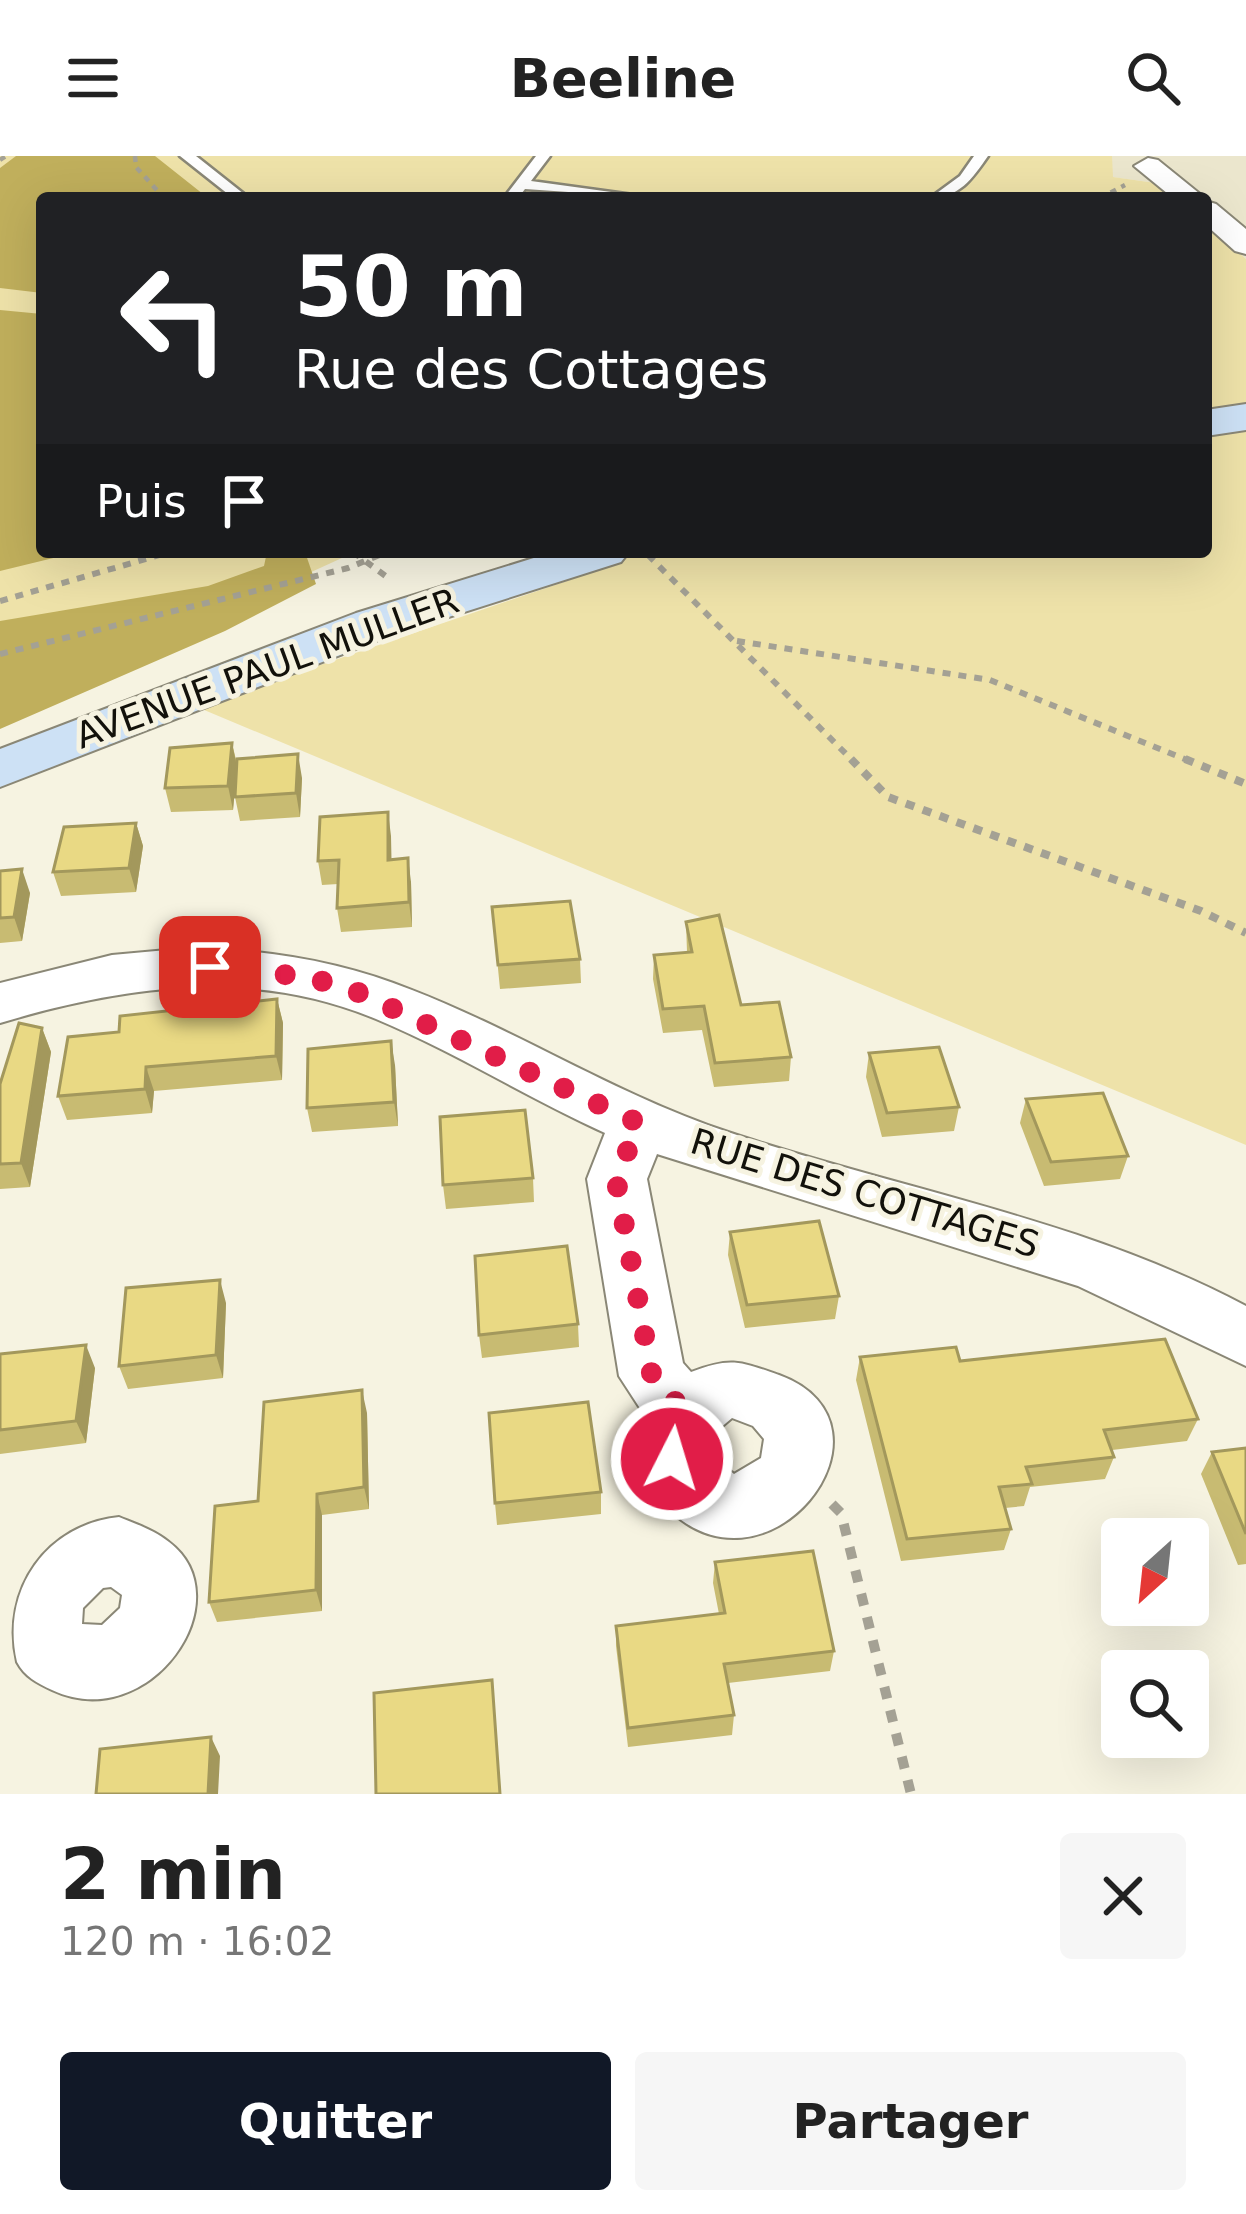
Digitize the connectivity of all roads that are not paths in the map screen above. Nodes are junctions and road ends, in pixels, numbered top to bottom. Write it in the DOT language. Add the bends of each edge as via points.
graph roads {
  1 [pos="187,156"];
  2 [pos="543,156"];
  3 [pos="981,156"];
  4 [pos="1148,166"];
  5 [pos="521,184"];
  6 [pos="234,192"];
  7 [pos="515,192"];
  8 [pos="594,192"];
  9 [pos="946,192"];
  10 [pos="1184,192"];
  11 [pos="1212,215"];
  12 [pos="1246,245"];
  13 [pos="1246,417"];
  14 [pos="1212,422"];
  15 [pos="609,558"];
  16 [pos="0,769"];
  17 [pos="0,1003"];
  18 [pos="639,1123"];
  19 [pos="1246,1338"];
  20 [pos="683,1410"];
  1 -- 6 [label="lane"];
  2 -- 5 [label="lane"];
  3 -- 9 [label="lane"];
  4 -- 10 [label="street"];
  5 -- 7 [label="lane"];
  5 -- 8 [label="lane"];
  11 -- 12 [label="street"];
  13 -- 14 [label="main road"];
  15 -- 16 [label="main road, AVENUE PAUL MULLER" via="354,632"];
  17 -- 18 [label="street, RUE DES COTTAGES" via="89,976 151,969 308,977 403,1009"];
  18 -- 19 [label="street, RUE DES COTTAGES" via="1089,1261"];
  18 -- 20 [label="street" via="616,1179 652,1376"];
  20 -- 20 [label="street" via="732,1388 760,1393 798,1432 800,1458 789,1483 739,1506 710,1500 686,1483 672,1459"];
}
